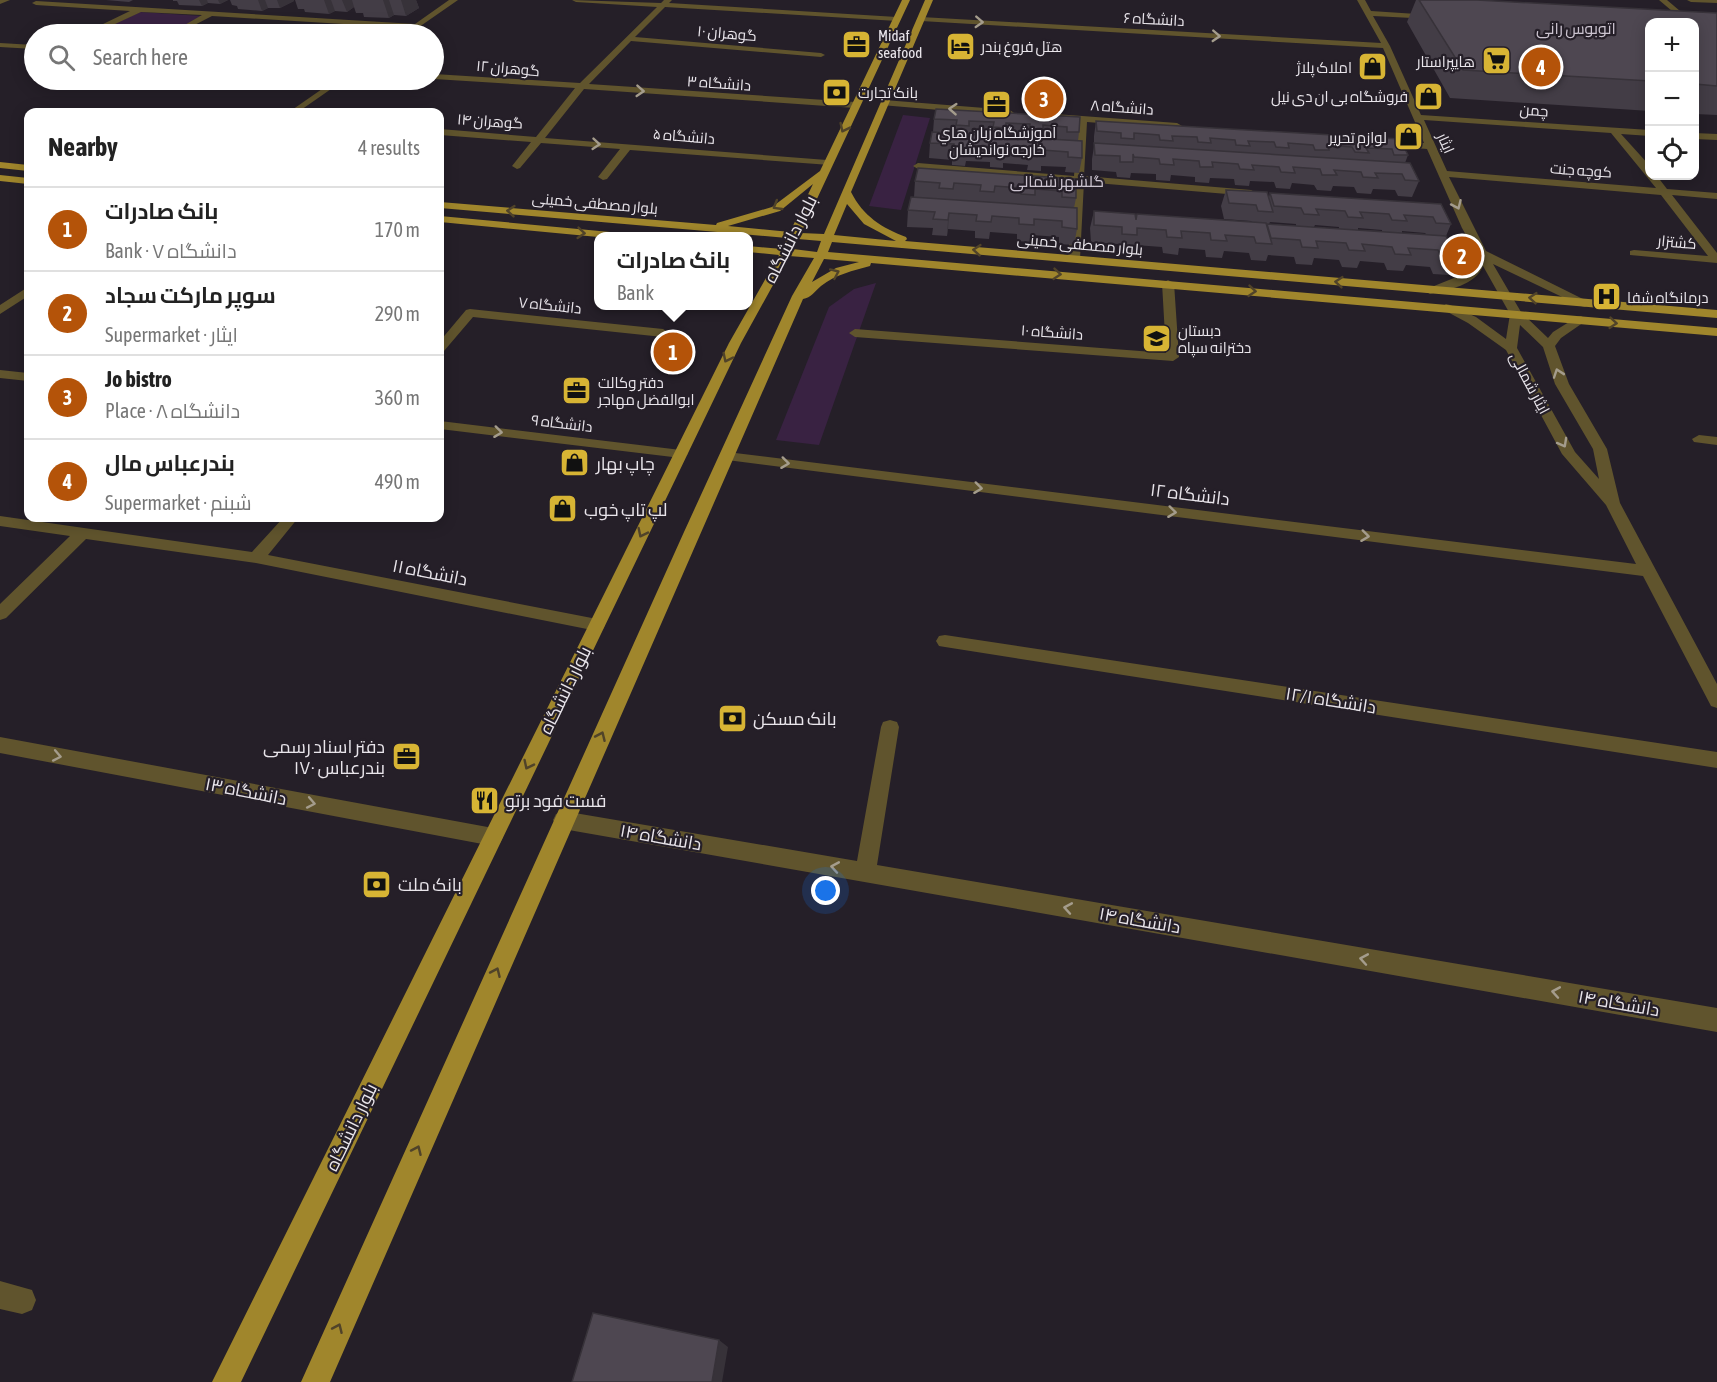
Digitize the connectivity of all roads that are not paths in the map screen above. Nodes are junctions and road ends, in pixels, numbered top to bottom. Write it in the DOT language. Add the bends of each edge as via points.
graph roads {
  1 [pos="158,0"];
  2 [pos="454,0"];
  3 [pos="576,0"];
  4 [pos="906,0"];
  5 [pos="929,0"];
  6 [pos="1361,0"];
  7 [pos="1663,0"];
  8 [pos="1691,0"];
  9 [pos="666,2"];
  10 [pos="1717,2"];
  11 [pos="36,3"];
  12 [pos="139,10"];
  13 [pos="1368,13"];
  14 [pos="210,15"];
  15 [pos="1438,17"];
  16 [pos="1684,18"];
  17 [pos="897,19"];
  18 [pos="921,19"];
  19 [pos="110,24"];
  20 [pos="193,24"];
  21 [pos="378,24"];
  22 [pos="418,24"];
  23 [pos="630,39"];
  24 [pos="0,45"];
  25 [pos="24,46"];
  26 [pos="1386,46"];
  27 [pos="821,55"];
  28 [pos="444,77"];
  29 [pos="581,87"];
  30 [pos="325,90"];
  31 [pos="884,103"];
  32 [pos="855,105"];
  33 [pos="299,108"];
  34 [pos="1026,115"];
  35 [pos="1049,116"];
  36 [pos="1418,117"];
  37 [pos="1083,119"];
  38 [pos="1187,127"];
  39 [pos="1613,130"];
  40 [pos="444,132"];
  41 [pos="1645,133"];
  42 [pos="1699,136"];
  43 [pos="1717,137"];
  44 [pos="537,139"];
  45 [pos="1372,141"];
  46 [pos="1430,146"];
  47 [pos="627,147"];
  48 [pos="0,165"];
  49 [pos="517,166"];
  50 [pos="918,166"];
  51 [pos="825,167"];
  52 [pos="1645,167"];
  53 [pos="24,168"];
  54 [pos="1443,174"];
  55 [pos="603,177"];
  56 [pos="0,178"];
  57 [pos="1079,178"];
  58 [pos="1656,180"];
  59 [pos="24,181"];
  60 [pos="846,192"];
  61 [pos="1665,192"];
  62 [pos="1265,194"];
  63 [pos="1717,196"];
  64 [pos="444,205"];
  65 [pos="444,219"];
  66 [pos="705,228"];
  67 [pos="726,232"];
  68 [pos="594,234"];
  69 [pos="753,237"];
  70 [pos="790,244"];
  71 [pos="918,245"];
  72 [pos="824,247"];
  73 [pos="753,248"];
  74 [pos="1634,253"];
  75 [pos="1483,254"];
  76 [pos="1074,259"];
  77 [pos="894,260"];
  78 [pos="1717,260"];
  79 [pos="1168,283"];
  80 [pos="1430,290"];
  81 [pos="24,294"];
  82 [pos="1508,296"];
  83 [pos="753,299"];
  84 [pos="1585,303"];
  85 [pos="1446,308"];
  86 [pos="0,310"];
  87 [pos="792,311"];
  88 [pos="743,314"];
  89 [pos="1717,314"];
  90 [pos="1516,315"];
  91 [pos="1581,320"];
  92 [pos="1717,332"];
  93 [pos="663,333"];
  94 [pos="855,333"];
  95 [pos="444,343"];
  96 [pos="1549,346"];
  97 [pos="1511,348"];
  98 [pos="0,374"];
  99 [pos="24,377"];
  100 [pos="444,425"];
  101 [pos="1699,439"];
  102 [pos="1717,441"];
  103 [pos="681,453"];
  104 [pos="727,456"];
  105 [pos="1612,503"];
  106 [pos="0,521"];
  107 [pos="288,522"];
  108 [pos="83,533"];
  109 [pos="256,558"];
  110 [pos="1648,571"];
  111 [pos="0,614"];
  112 [pos="597,625"];
  113 [pos="945,641"];
  114 [pos="1717,701"];
  115 [pos="890,727"];
  116 [pos="0,745"];
  117 [pos="1717,760"];
  118 [pos="563,820"];
  119 [pos="493,837"];
  120 [pos="865,873"];
  121 [pos="1717,1020"];
  122 [pos="226,1382"];
  123 [pos="315,1382"];
  1 -- 12 [label="street"];
  2 -- 22 [label="street"];
  3 -- 9 [label="street"];
  4 -- 17 [label="main road, بلوار دانشگاه"];
  5 -- 18 [label="main road, بلوار دانشگاه"];
  6 -- 13 [label="street, ایثار"];
  7 -- 16 [label="street"];
  8 -- 10 [label="street"];
  9 -- 17 [label="street"];
  9 -- 23 [label="street"];
  11 -- 12 [label="street"];
  12 -- 14 [label="street"];
  12 -- 19 [label="street"];
  13 -- 15 [label="street"];
  13 -- 26 [label="street, ایثار"];
  14 -- 20 [label="street"];
  14 -- 21 [label="street"];
  17 -- 32 [label="main road, بلوار دانشگاه"];
  18 -- 26 [label="street, دانشگاه ۶, one-way"];
  18 -- 31 [label="main road, بلوار دانشگاه"];
  23 -- 27 [label="street, گوهران ۱۰"];
  23 -- 29 [label="street"];
  24 -- 25 [label="street"];
  26 -- 36 [label="street, ایثار"];
  28 -- 29 [label="street, گوهران ۱۲"];
  29 -- 32 [label="street, دانشگاه ۳, one-way"];
  29 -- 44 [label="street"];
  30 -- 33 [label="street"];
  34 -- 31 [label="street, one-way"];
  31 -- 60 [label="main road, بلوار دانشگاه"];
  32 -- 51 [label="main road, بلوار دانشگاه, one-way"];
  35 -- 37 [label="street, دانشگاه ۸"];
  36 -- 39 [label="street, چمن"];
  36 -- 46 [label="street, ایثار"];
  37 -- 38 [label="street, دانشگاه ۸"];
  37 -- 57 [label="street"];
  39 -- 41 [label="street, چمن"];
  39 -- 52 [label="street"];
  40 -- 44 [label="street, گوهران ۱۴"];
  42 -- 43 [label="street"];
  44 -- 47 [label="street, دانشگاه ۵, one-way"];
  44 -- 49 [label="street"];
  45 -- 46 [label="street"];
  46 -- 54 [label="street, ایثار"];
  47 -- 51 [label="street, دانشگاه ۵"];
  47 -- 55 [label="street"];
  48 -- 53 [label="main road"];
  50 -- 57 [label="street"];
  51 -- 66 [label="main road, one-way" via="776,209"];
  51 -- 70 [label="main road, بلوار دانشگاه"];
  54 -- 61 [label="street, کوچه جنت"];
  54 -- 75 [label="street, ایثار, one-way"];
  56 -- 59 [label="main road"];
  57 -- 62 [label="street"];
  57 -- 76 [label="street"];
  58 -- 61 [label="street"];
  60 -- 71 [label="main road" via="852,207 864,220 889,235"];
  60 -- 72 [label="main road, بلوار دانشگاه"];
  61 -- 63 [label="street, کوچه جنت"];
  61 -- 78 [label="street"];
  66 -- 64 [label="main road, بلوار مصطفی خمینی, one-way"];
  65 -- 68 [label="main road, بلوار مصطفی خمینی, one-way"];
  66 -- 67 [label="main road, بلوار مصطفی خمینی"];
  69 -- 70 [label="main road, بلوار مصطفی خمینی"];
  70 -- 72 [label="main road, بلوار مصطفی خمینی"];
  70 -- 72 [label="main road, بلوار مصطفی خمینی"];
  70 -- 73 [label="main road, بلوار مصطفی خمینی"];
  70 -- 83 [label="main road, بلوار دانشگاه"];
  71 -- 72 [label="main road, بلوار مصطفی خمینی"];
  76 -- 71 [label="main road, بلوار مصطفی خمینی, one-way"];
  72 -- 77 [label="main road, بلوار مصطفی خمینی"];
  72 -- 87 [label="main road, بلوار دانشگاه"];
  74 -- 78 [label="street, کشتزار"];
  75 -- 80 [label="street" via="1474,274"];
  75 -- 82 [label="street, ایثار"];
  75 -- 84 [label="street"];
  80 -- 76 [label="main road, بلوار مصطفی خمینی, one-way"];
  77 -- 79 [label="main road, بلوار مصطفی خمینی, one-way"];
  87 -- 77 [label="main road, one-way" via="811,287 829,274"];
  79 -- 85 [label="main road, بلوار مصطفی خمینی, one-way"];
  79 -- 94 [label="street, دانشگاه ۱۰" via="1173,357"];
  80 -- 82 [label="main road, بلوار مصطفی خمینی"];
  81 -- 86 [label="street"];
  84 -- 82 [label="main road, بلوار مصطفی خمینی, one-way"];
  82 -- 90 [label="street, ایثار"];
  84 -- 89 [label="main road, بلوار مصطفی خمینی"];
  85 -- 90 [label="main road, بلوار مصطفی خمینی"];
  85 -- 97 [label="street" via="1472,320"];
  87 -- 104 [label="main road, بلوار دانشگاه"];
  88 -- 103 [label="main road, بلوار دانشگاه, one-way"];
  90 -- 91 [label="main road, بلوار مصطفی خمینی"];
  90 -- 96 [label="street, ایثار شمالی"];
  90 -- 97 [label="street, ایثار شمالی"];
  91 -- 92 [label="main road, بلوار مصطفی خمینی, one-way"];
  91 -- 96 [label="street" via="1557,335"];
  93 -- 95 [label="street, دانشگاه ۷" via="470,313"];
  105 -- 96 [label="street, ایثار شمالی, one-way" via="1600,449 1562,384"];
  97 -- 105 [label="street, ایثار شمالی, one-way" via="1569,454"];
  98 -- 99 [label="street"];
  100 -- 103 [label="street, دانشگاه ۹, one-way"];
  101 -- 102 [label="street"];
  103 -- 112 [label="main road, بلوار دانشگاه, one-way"];
  104 -- 110 [label="street, دانشگاه ۱۲, one-way"];
  118 -- 104 [label="main road, بلوار دانشگاه, one-way"];
  105 -- 110 [label="street, ایثار شمالی"];
  106 -- 108 [label="street, دانشگاه ۱۱"];
  107 -- 109 [label="street"];
  108 -- 109 [label="street, دانشگاه ۱۱"];
  108 -- 111 [label="street"];
  109 -- 112 [label="street, دانشگاه ۱۱"];
  110 -- 114 [label="street, ایثار شمالی"];
  112 -- 119 [label="main road, بلوار دانشگاه, one-way"];
  113 -- 117 [label="street, دانشگاه ۱۲/۱"];
  115 -- 120 [label="street"];
  116 -- 119 [label="street, دانشگاه ۱۳, one-way"];
  120 -- 118 [label="street, دانشگاه ۱۴, one-way"];
  123 -- 118 [label="main road, بلوار دانشگاه, one-way"];
  119 -- 122 [label="main road, بلوار دانشگاه"];
  121 -- 120 [label="street, دانشگاه ۱۴, one-way"];
}
